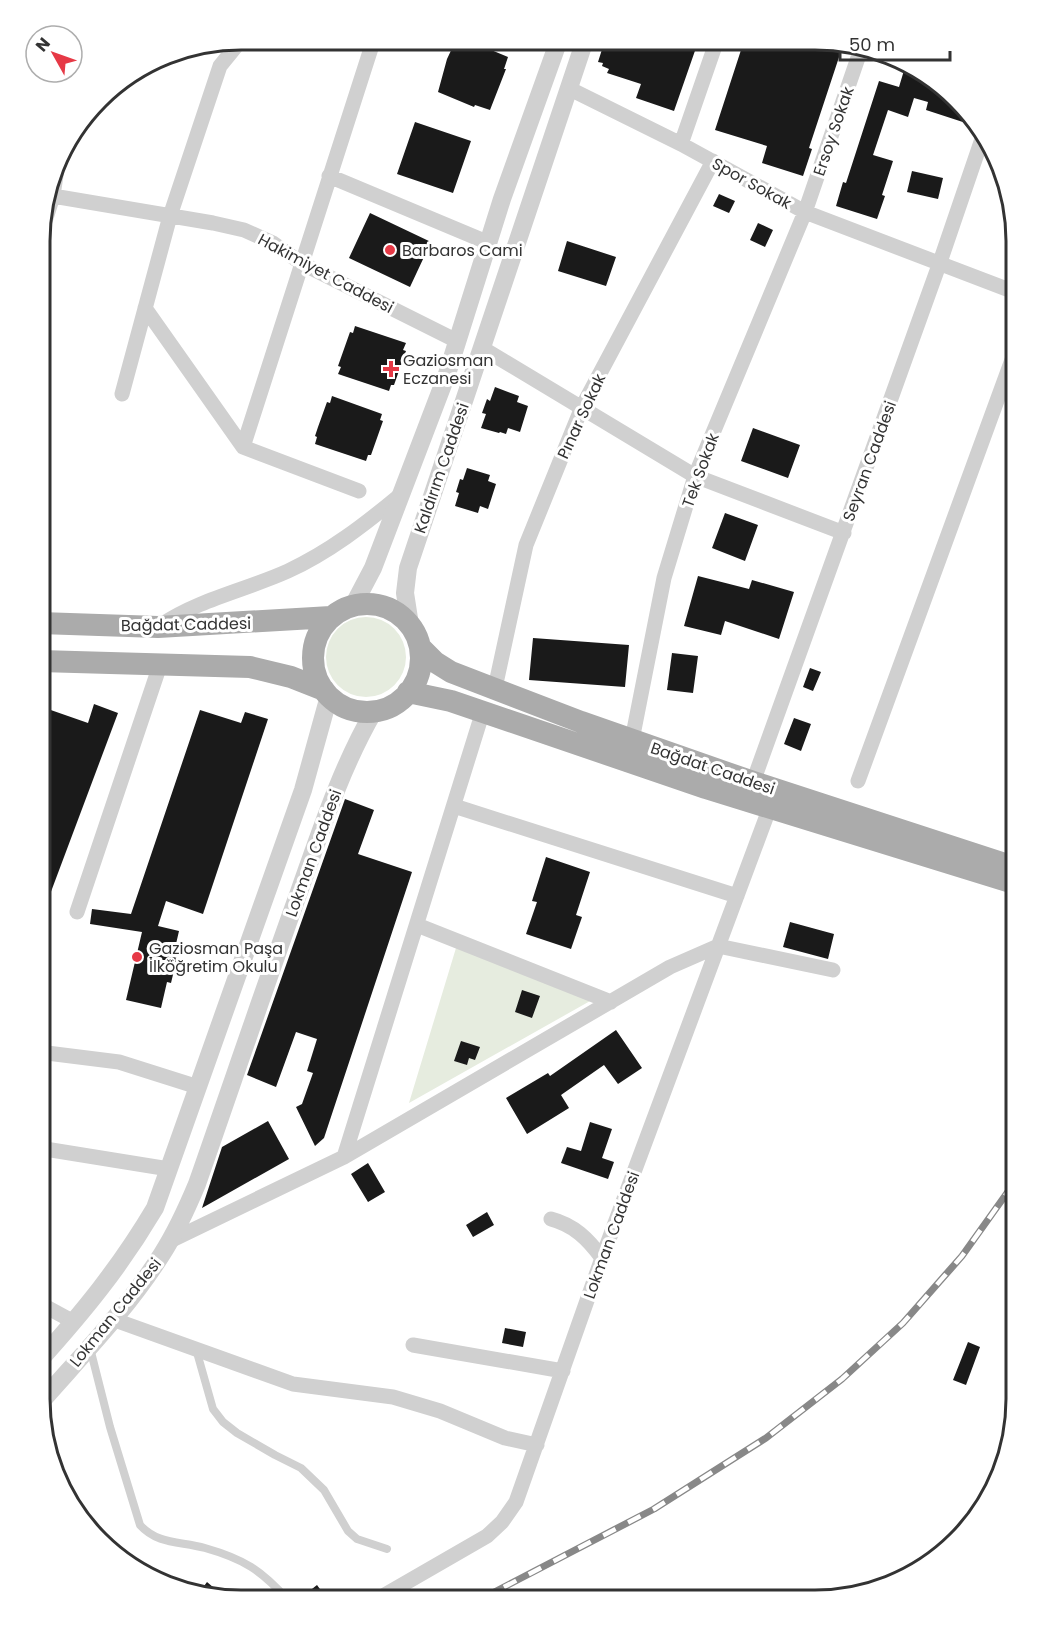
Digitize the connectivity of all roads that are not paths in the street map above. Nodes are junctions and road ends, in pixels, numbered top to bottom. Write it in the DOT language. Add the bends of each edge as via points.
graph roads {
  1 [pos="233,50"];
  2 [pos="370,50"];
  3 [pos="550,50"];
  4 [pos="582,50"];
  5 [pos="714,50"];
  6 [pos="859,55"];
  7 [pos="570,89"];
  8 [pos="681,144"];
  9 [pos="980,144"];
  10 [pos="713,161"];
  11 [pos="329,176"];
  12 [pos="55,197"];
  13 [pos="805,212"];
  14 [pos="170,216"];
  15 [pos="489,243"];
  16 [pos="301,263"];
  17 [pos="939,265"];
  18 [pos="1006,289"];
  19 [pos="145,308"];
  20 [pos="457,340"];
  21 [pos="482,348"];
  22 [pos="1006,376"];
  23 [pos="122,394"];
  24 [pos="582,407"];
  25 [pos="243,447"];
  26 [pos="695,476"];
  27 [pos="359,491"];
  28 [pos="399,496"];
  29 [pos="844,533"];
  30 [pos="353,606"];
  31 [pos="332,617"];
  32 [pos="50,623"];
  33 [pos="410,625"];
  34 [pos="158,627"];
  35 [pos="420,647"];
  36 [pos="50,661"];
  37 [pos="160,665"];
  38 [pos="495,688"];
  39 [pos="408,692"];
  40 [pos="327,693"];
  41 [pos="374,711"];
  42 [pos="483,711"];
  43 [pos="632,740"];
  44 [pos="858,781"];
  45 [pos="753,782"];
  46 [pos="454,806"];
  47 [pos="770,807"];
  48 [pos="1006,864"];
  49 [pos="1006,881"];
  50 [pos="737,896"];
  51 [pos="77,912"];
  52 [pos="417,925"];
  53 [pos="718,946"];
  54 [pos="834,970"];
  55 [pos="611,1002"];
  56 [pos="50,1053"];
  57 [pos="198,1087"];
  58 [pos="50,1150"];
  59 [pos="344,1157"];
  60 [pos="169,1169"];
  61 [pos="551,1219"];
  62 [pos="170,1241"];
  63 [pos="602,1258"];
  64 [pos="50,1309"];
  65 [pos="112,1319"];
  66 [pos="74,1322"];
  67 [pos="413,1345"];
  68 [pos="90,1347"];
  69 [pos="195,1348"];
  70 [pos="50,1349"];
  71 [pos="563,1371"];
  72 [pos="50,1392"];
  73 [pos="537,1445"];
  74 [pos="387,1550"];
  75 [pos="279,1590"];
  76 [pos="393,1590"];
  1 -- 14 [label="street" via="220,66"];
  2 -- 11 [label="street"];
  3 -- 15 [label="street, Kaldırım Caddesi"];
  4 -- 7 [label="street, Kaldırım Caddesi"];
  5 -- 8 [label="street"];
  6 -- 13 [label="street, Ersoy Sokak"];
  7 -- 8 [label="street, Spor Sokak"];
  7 -- 21 [label="street, Kaldırım Caddesi"];
  8 -- 10 [label="street, Spor Sokak"];
  9 -- 17 [label="street, Seyran Caddesi"];
  10 -- 13 [label="street, Spor Sokak"];
  10 -- 24 [label="street, Pınar Sokak"];
  11 -- 15 [label="street"];
  11 -- 16 [label="street"];
  12 -- 14 [label="street, Hakimiyet Caddesi"];
  13 -- 17 [label="street, Spor Sokak"];
  13 -- 26 [label="street, Tek Sokak"];
  14 -- 16 [label="street, Hakimiyet Caddesi" via="244,230 273,243"];
  14 -- 19 [label="street"];
  15 -- 20 [label="street, Kaldırım Caddesi"];
  16 -- 20 [label="street, Hakimiyet Caddesi"];
  16 -- 25 [label="street"];
  17 -- 18 [label="street, Spor Sokak"];
  17 -- 29 [label="street, Seyran Caddesi"];
  19 -- 23 [label="street"];
  19 -- 25 [label="street"];
  20 -- 28 [label="street, Kaldırım Caddesi"];
  21 -- 24 [label="street"];
  21 -- 33 [label="street, Kaldırım Caddesi" via="408,568 405,593"];
  22 -- 44 [label="street"];
  24 -- 26 [label="street"];
  24 -- 38 [label="street, Pınar Sokak" via="526,545"];
  25 -- 27 [label="street"];
  26 -- 29 [label="street"];
  26 -- 43 [label="street, Tek Sokak" via="664,578"];
  28 -- 30 [label="street, Kaldırım Caddesi" via="373,568"];
  28 -- 34 [label="street" via="363,526 307,561 180,613"];
  29 -- 45 [label="street, Seyran Caddesi"];
  30 -- 31 [label="main road"];
  30 -- 33 [label="main road" via="384,607"];
  31 -- 34 [label="main road, Bağdat Caddesi"];
  31 -- 40 [label="main road" via="321,630 314,652 314,668"];
  32 -- 34 [label="main road, Bağdat Caddesi"];
  33 -- 35 [label="main road"];
  35 -- 38 [label="main road, Bağdat Caddesi" via="442,667"];
  35 -- 39 [label="main road" via="419,671"];
  36 -- 37 [label="main road"];
  37 -- 40 [label="main road" via="250,668 291,677"];
  37 -- 51 [label="street"];
  38 -- 43 [label="main road, Bağdat Caddesi"];
  39 -- 41 [label="main road" via="389,707"];
  39 -- 42 [label="main road, Bağdat Caddesi"];
  40 -- 41 [label="main road" via="350,709"];
  40 -- 57 [label="street, Lokman Caddesi" via="303,790"];
  41 -- 62 [label="street, Lokman Caddesi" via="346,764 197,1184"];
  42 -- 46 [label="street"];
  42 -- 47 [label="main road, Bağdat Caddesi"];
  43 -- 45 [label="main road, Bağdat Caddesi"];
  45 -- 48 [label="main road, Bağdat Caddesi"];
  46 -- 50 [label="street"];
  46 -- 52 [label="street"];
  47 -- 49 [label="main road, Bağdat Caddesi"];
  47 -- 50 [label="street, Lokman Caddesi"];
  50 -- 53 [label="street, Lokman Caddesi"];
  52 -- 55 [label="street"];
  52 -- 59 [label="street"];
  53 -- 54 [label="street"];
  53 -- 55 [label="street" via="670,967"];
  53 -- 63 [label="street, Lokman Caddesi"];
  55 -- 59 [label="street"];
  56 -- 57 [label="street" via="119,1062"];
  57 -- 60 [label="street, Lokman Caddesi"];
  58 -- 60 [label="street"];
  59 -- 62 [label="street"];
  60 -- 66 [label="street, Lokman Caddesi" via="155,1209 136,1240"];
  61 -- 63 [label="street" via="582,1234"];
  62 -- 65 [label="street, Lokman Caddesi"];
  63 -- 71 [label="street, Lokman Caddesi"];
  64 -- 66 [label="street"];
  65 -- 68 [label="street, Lokman Caddesi"];
  65 -- 69 [label="street"];
  66 -- 70 [label="street, Lokman Caddesi"];
  67 -- 71 [label="street"];
  68 -- 72 [label="street, Lokman Caddesi"];
  68 -- 75 [label="lane" via="140,1526 148,1535 164,1541 202,1547 251,1565"];
  69 -- 73 [label="street" via="292,1383 393,1397 440,1411 504,1438"];
  69 -- 74 [label="lane" via="213,1409 223,1422 301,1468 324,1490 348,1531 357,1539"];
  71 -- 73 [label="street, Lokman Caddesi"];
  73 -- 76 [label="street, Lokman Caddesi" via="516,1502 495,1529"];
}
